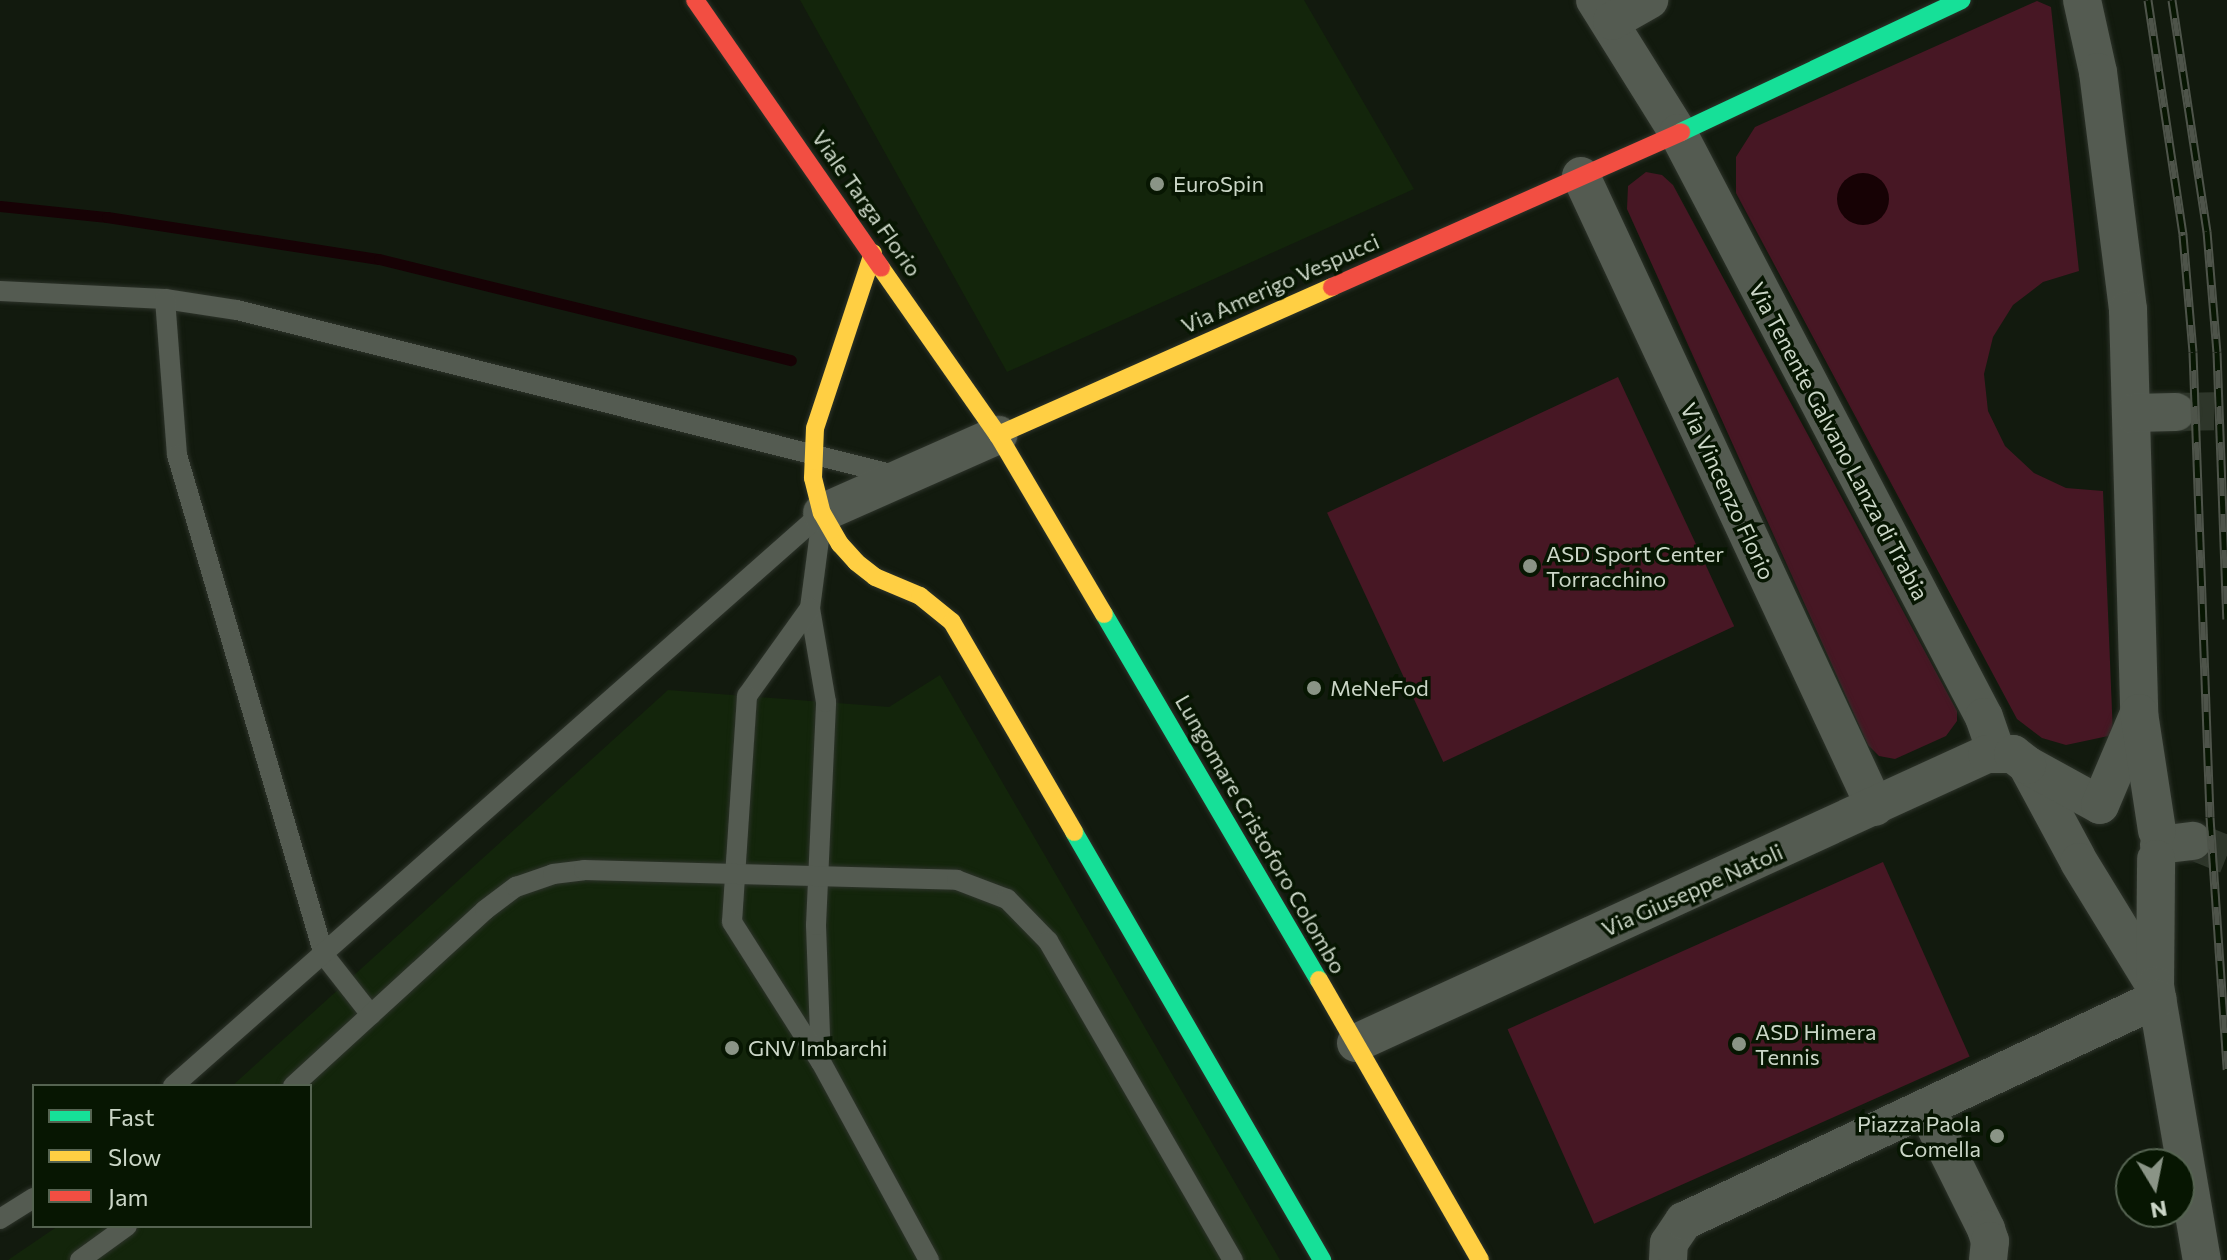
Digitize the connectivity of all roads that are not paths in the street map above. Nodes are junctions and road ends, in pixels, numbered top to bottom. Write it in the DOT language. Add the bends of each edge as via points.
graph roads {
  1 [pos="695,0"];
  2 [pos="1649,0"];
  3 [pos="1962,0"];
  4 [pos="2082,0"];
  5 [pos="1604,11"];
  6 [pos="1678,133"];
  7 [pos="1581,176"];
  8 [pos="873,253"];
  9 [pos="0,291"];
  10 [pos="165,299"];
  11 [pos="2176,412"];
  12 [pos="2133,413"];
  13 [pos="998,435"];
  14 [pos="812,453"];
  15 [pos="903,477"];
  16 [pos="822,513"];
  17 [pos="810,608"];
  18 [pos="2139,713"];
  19 [pos="2011,758"];
  20 [pos="2100,805"];
  21 [pos="1875,807"];
  22 [pos="2166,844"];
  23 [pos="2078,860"];
  24 [pos="736,874"];
  25 [pos="818,876"];
  26 [pos="324,955"];
  27 [pos="2156,993"];
  28 [pos="371,1015"];
  29 [pos="1356,1043"];
  30 [pos="821,1062"];
  31 [pos="175,1084"];
  32 [pos="295,1084"];
  33 [pos="1926,1108"];
  34 [pos="32,1199"];
  35 [pos="0,1219"];
  36 [pos="124,1228"];
  37 [pos="80,1260"];
  38 [pos="929,1260"];
  39 [pos="1233,1260"];
  40 [pos="1322,1260"];
  41 [pos="1480,1260"];
  42 [pos="1668,1260"];
  43 [pos="1988,1260"];
  44 [pos="2202,1260"];
  1 -- 8 [label="street, Viale Targa Florio"];
  2 -- 5 [label="street"];
  3 -- 6 [label="street, Via Amerigo Vespucci"];
  4 -- 12 [label="street" via="2119,219"];
  5 -- 6 [label="street, Via Tenente Galvano Lanza di Trabia"];
  6 -- 7 [label="street, Via Amerigo Vespucci"];
  6 -- 19 [label="street, Via Tenente Galvano Lanza di Trabia" via="1984,717"];
  7 -- 13 [label="street, Via Amerigo Vespucci"];
  7 -- 21 [label="street, Via Vincenzo Florio"];
  8 -- 13 [label="street, Viale Targa Florio"];
  8 -- 14 [label="street" via="815,428"];
  9 -- 10 [label="lane"];
  10 -- 14 [label="lane" via="237,310"];
  10 -- 26 [label="lane" via="177,455"];
  11 -- 12 [label="street"];
  12 -- 18 [label="street"];
  13 -- 15 [label="street"];
  13 -- 29 [label="street, Lungomare Cristoforo Colombo"];
  14 -- 15 [label="lane"];
  14 -- 16 [label="street"];
  15 -- 16 [label="street"];
  16 -- 17 [label="lane"];
  16 -- 26 [label="lane"];
  16 -- 40 [label="street" via="856,562 875,577 920,596 952,622"];
  17 -- 24 [label="lane" via="747,696"];
  17 -- 25 [label="lane" via="826,702"];
  18 -- 20 [label="street"];
  18 -- 22 [label="street"];
  19 -- 20 [label="street"];
  19 -- 21 [label="street, Via Giuseppe Natoli"];
  19 -- 23 [label="street, Via Tenente Galvano Lanza di Trabia"];
  20 -- 22 [label="street" via="2128,803 2150,819"];
  20 -- 23 [label="street" via="2076,833"];
  21 -- 29 [label="street, Via Giuseppe Natoli"];
  22 -- 23 [label="street" via="2138,880 2126,884 2099,882"];
  22 -- 27 [label="street"];
  23 -- 27 [label="street, Via Tenente Galvano Lanza di Trabia"];
  24 -- 25 [label="lane"];
  24 -- 28 [label="lane" via="584,870 516,887"];
  24 -- 30 [label="lane" via="732,922"];
  25 -- 30 [label="lane"];
  25 -- 39 [label="lane" via="957,880 1007,899 1030,920 1048,941"];
  26 -- 28 [label="lane"];
  26 -- 31 [label="lane"];
  27 -- 33 [label="street"];
  27 -- 44 [label="street"];
  28 -- 32 [label="lane"];
  29 -- 41 [label="street, Lungomare Cristoforo Colombo"];
  30 -- 38 [label="lane"];
  33 -- 42 [label="street" via="1684,1221 1669,1243"];
  33 -- 43 [label="street" via="1986,1229"];
  34 -- 35 [label="lane"];
  36 -- 37 [label="lane"];
}
